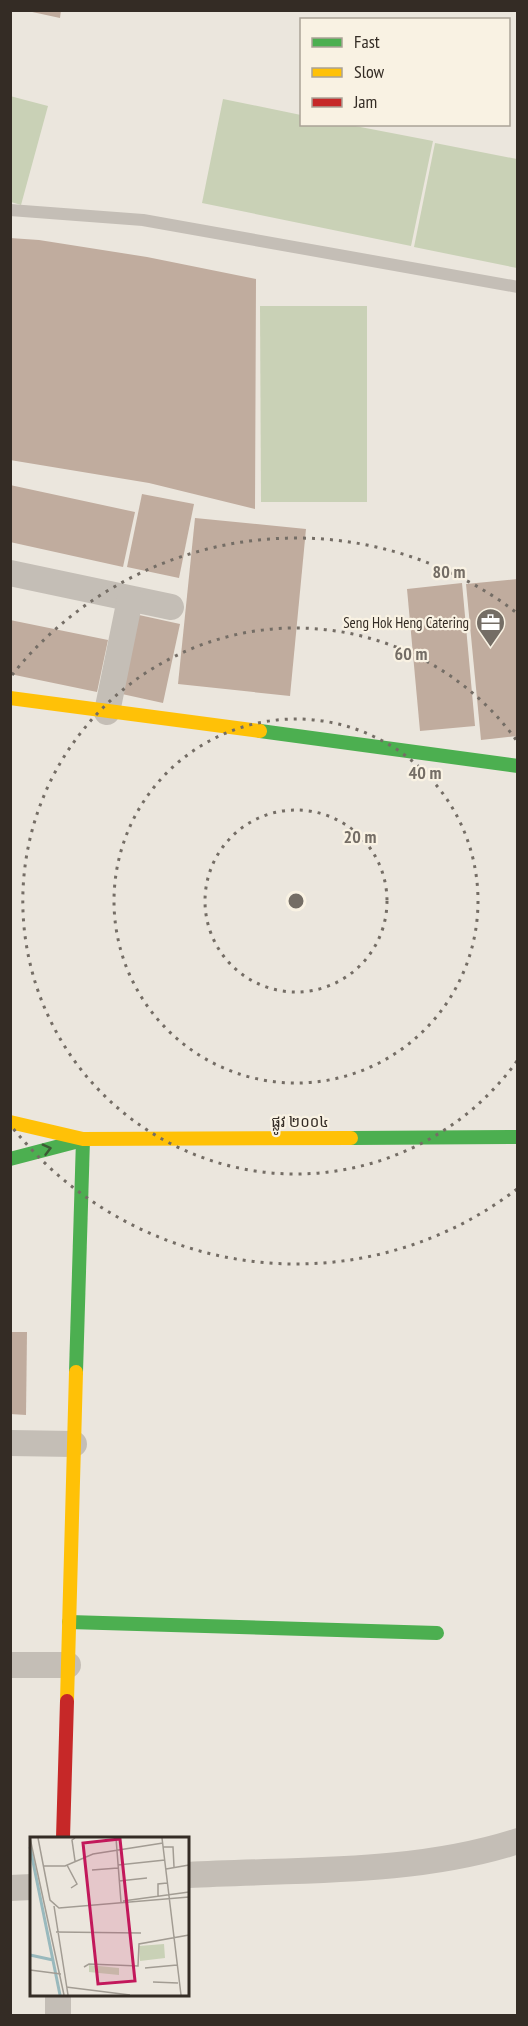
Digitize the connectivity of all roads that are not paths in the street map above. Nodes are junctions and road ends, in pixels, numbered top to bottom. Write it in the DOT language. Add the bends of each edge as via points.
graph roads {
  1 [pos="10,210"];
  2 [pos="518,288"];
  3 [pos="10,573"];
  4 [pos="130,598"];
  5 [pos="171,608"];
  6 [pos="10,698"];
  7 [pos="107,712"];
  8 [pos="518,766"];
  9 [pos="10,1122"];
  10 [pos="518,1137"];
  11 [pos="83,1139"];
  12 [pos="10,1159"];
  13 [pos="10,1443"];
  14 [pos="74,1444"];
  15 [pos="69,1622"];
  16 [pos="437,1633"];
  17 [pos="10,1665"];
  18 [pos="68,1665"];
  19 [pos="63,1837"];
  20 [pos="518,1840"];
  21 [pos="189,1875"];
  22 [pos="30,1887"];
  23 [pos="10,1888"];
  24 [pos="58,1996"];
  25 [pos="58,2016"];
  1 -- 2 [label="lane" via="143,220"];
  3 -- 4 [label="street"];
  4 -- 5 [label="street"];
  4 -- 7 [label="street"];
  6 -- 7 [label="street"];
  7 -- 8 [label="street"];
  9 -- 11 [label="street, ផ្លូវ ២០០៤"];
  10 -- 11 [label="street, ផ្លូវ ២០០៤"];
  12 -- 11 [label="street, ផ្លូវ ២០០៤, one-way"];
  11 -- 14 [label="street"];
  13 -- 14 [label="street"];
  14 -- 15 [label="street"];
  15 -- 16 [label="street"];
  15 -- 18 [label="street"];
  17 -- 18 [label="street"];
  18 -- 19 [label="street"];
  20 -- 21 [label="street" via="489,1850 410,1864"];
  22 -- 23 [label="street"];
  24 -- 25 [label="street"];
}
